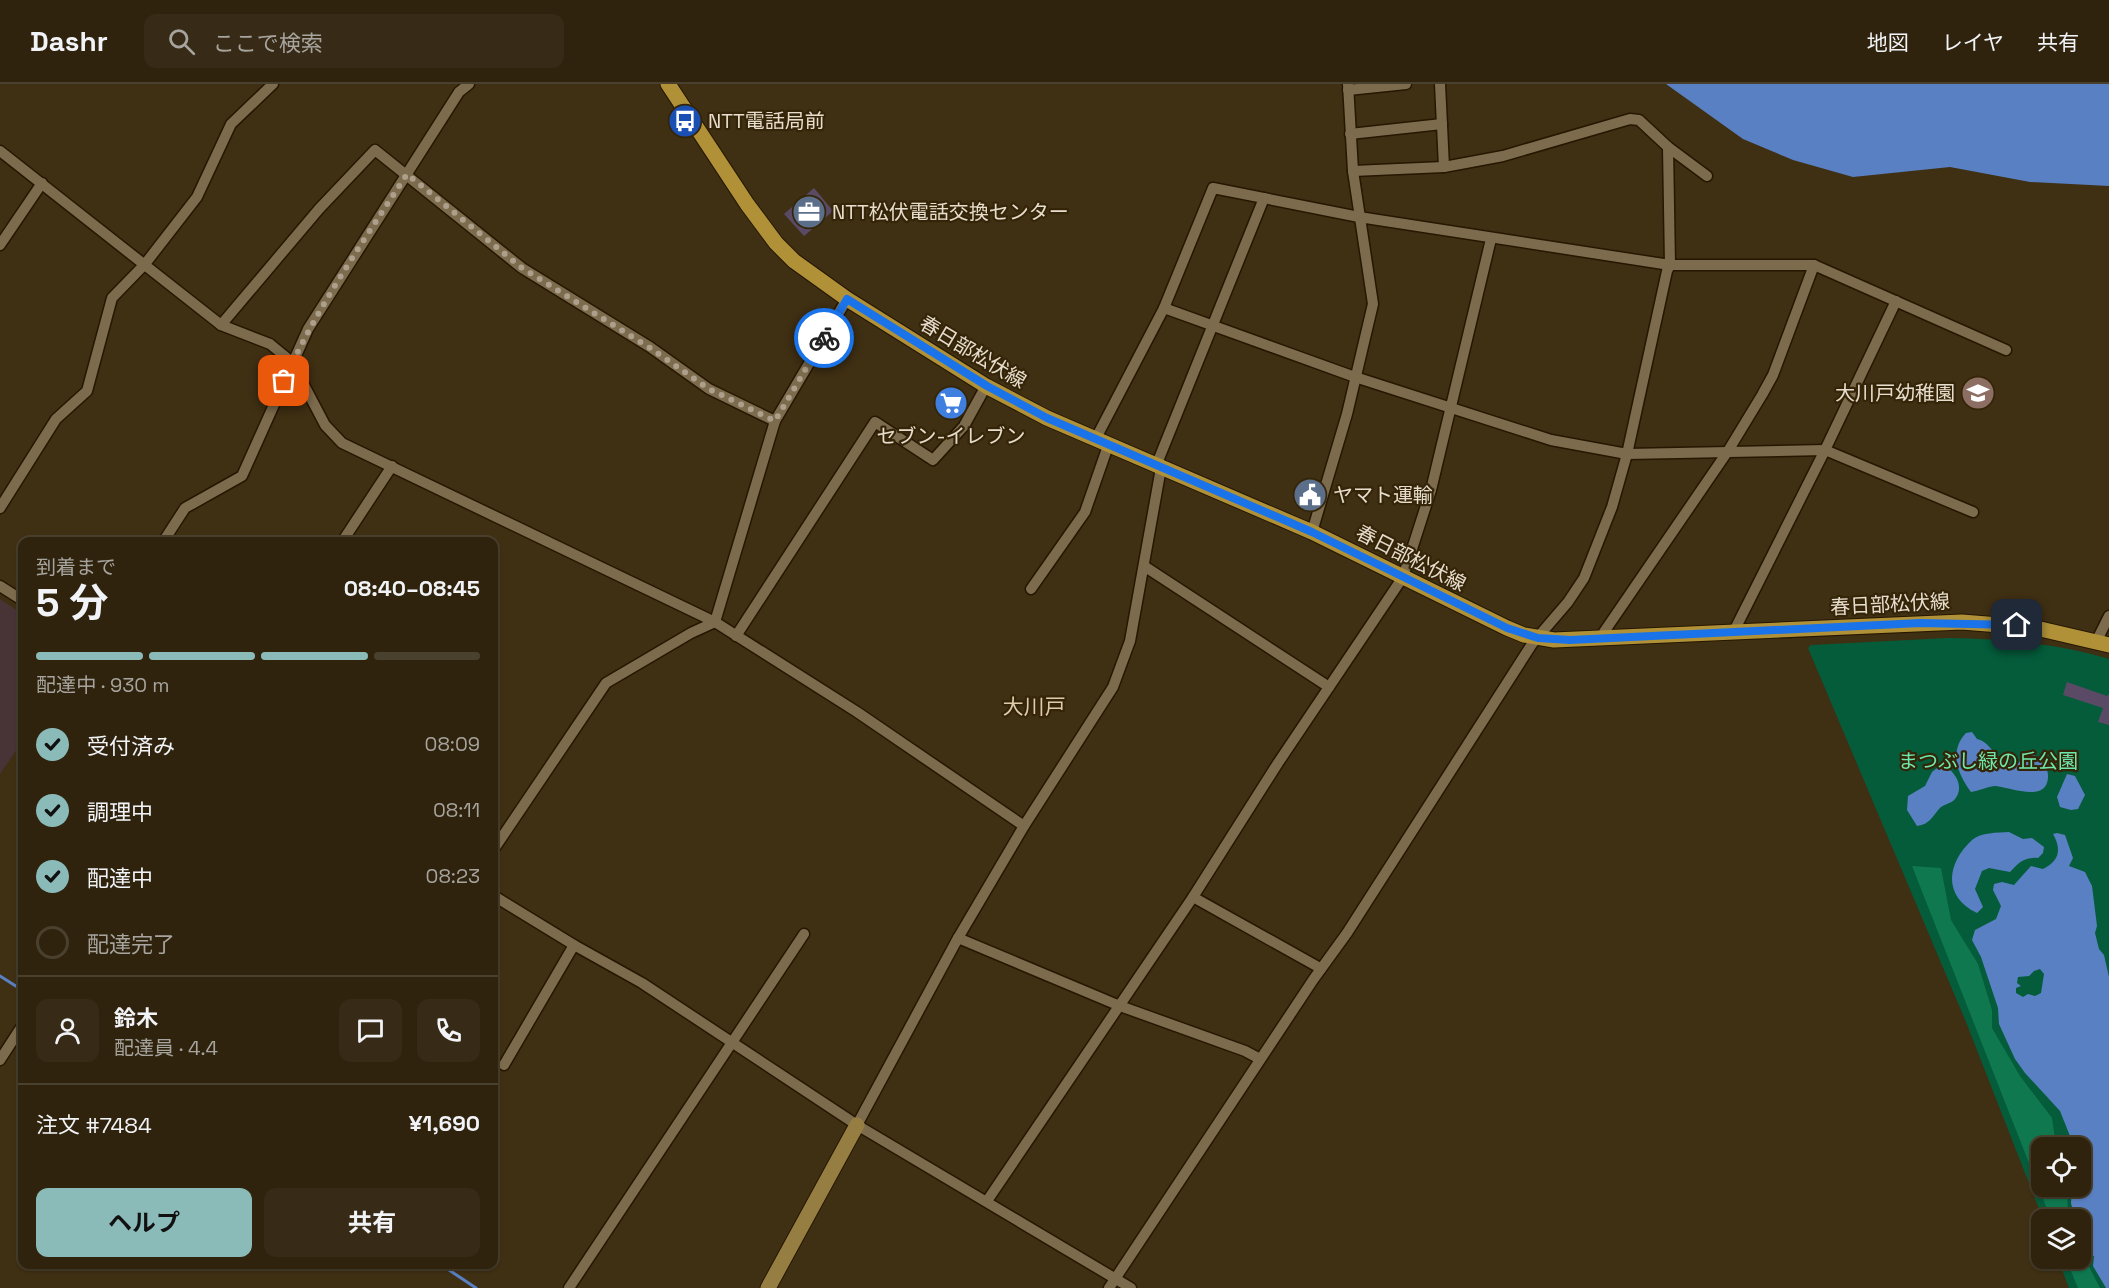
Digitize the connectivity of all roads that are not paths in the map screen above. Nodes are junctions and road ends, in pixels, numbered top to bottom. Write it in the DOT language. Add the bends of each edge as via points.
graph roads {
  1 [pos="273,84"];
  2 [pos="469,84"];
  3 [pos="668,84"];
  4 [pos="1406,84"];
  5 [pos="1440,84"];
  6 [pos="1348,87"];
  7 [pos="1442,124"];
  8 [pos="1350,134"];
  9 [pos="1668,147"];
  10 [pos="0,151"];
  11 [pos="1443,166"];
  12 [pos="1353,171"];
  13 [pos="407,174"];
  14 [pos="1707,176"];
  15 [pos="42,183"];
  16 [pos="1264,198"];
  17 [pos="1359,217"];
  18 [pos="1491,239"];
  19 [pos="0,245"];
  20 [pos="145,264"];
  21 [pos="1670,265"];
  22 [pos="1814,266"];
  23 [pos="847,299"];
  24 [pos="1896,301"];
  25 [pos="1164,308"];
  26 [pos="221,325"];
  27 [pos="1213,325"];
  28 [pos="2006,350"];
  29 [pos="292,362"];
  30 [pos="1355,377"];
  31 [pos="987,386"];
  32 [pos="1452,409"];
  33 [pos="775,421"];
  34 [pos="1102,443"];
  35 [pos="1825,450"];
  36 [pos="1728,451"];
  37 [pos="1627,454"];
  38 [pos="392,466"];
  39 [pos="1159,467"];
  40 [pos="0,508"];
  41 [pos="1973,513"];
  42 [pos="1312,532"];
  43 [pos="166,537"];
  44 [pos="345,537"];
  45 [pos="1144,566"];
  46 [pos="1403,577"];
  47 [pos="0,586"];
  48 [pos="1031,589"];
  49 [pos="18,597"];
  50 [pos="2109,616"];
  51 [pos="715,622"];
  52 [pos="1733,633"];
  53 [pos="736,636"];
  54 [pos="1538,638"];
  55 [pos="1602,639"];
  56 [pos="2103,644"];
  57 [pos="1329,687"];
  58 [pos="1024,826"];
  59 [pos="498,843"];
  60 [pos="1194,897"];
  61 [pos="498,898"];
  62 [pos="804,934"];
  63 [pos="958,938"];
  64 [pos="574,945"];
  65 [pos="1320,968"];
  66 [pos="1120,1006"];
  67 [pos="18,1032"];
  68 [pos="733,1043"];
  69 [pos="1260,1059"];
  70 [pos="0,1060"];
  71 [pos="504,1065"];
  72 [pos="857,1125"];
  73 [pos="987,1201"];
  74 [pos="1112,1284"];
  75 [pos="569,1288"];
  76 [pos="768,1288"];
  77 [pos="1131,1288"];
  1 -- 20 [label="street" via="231,124 197,197"];
  2 -- 13 [label="street" via="459,92"];
  3 -- 23 [label="main road, 春日部松伏線" via="776,243"];
  4 -- 6 [label="street"];
  5 -- 7 [label="street"];
  6 -- 8 [label="street"];
  7 -- 8 [label="street"];
  7 -- 11 [label="street"];
  8 -- 12 [label="street"];
  9 -- 11 [label="street" via="1639,120 1630,119 1503,156"];
  9 -- 14 [label="street"];
  9 -- 21 [label="street"];
  10 -- 15 [label="street"];
  11 -- 12 [label="street"];
  12 -- 17 [label="street"];
  13 -- 26 [label="street" via="375,150 319,209"];
  13 -- 29 [label="street" via="324,301"];
  13 -- 33 [label="street" via="522,268 709,389"];
  15 -- 19 [label="street"];
  15 -- 20 [label="street"];
  16 -- 17 [label="street"];
  16 -- 25 [label="street" via="1213,188"];
  16 -- 27 [label="street"];
  17 -- 18 [label="street"];
  17 -- 30 [label="street" via="1373,304"];
  18 -- 21 [label="street"];
  18 -- 32 [label="street"];
  20 -- 26 [label="street"];
  20 -- 40 [label="street" via="112,298 87,391 57,419"];
  21 -- 22 [label="street"];
  21 -- 37 [label="street"];
  22 -- 24 [label="street"];
  22 -- 36 [label="street" via="1773,375"];
  23 -- 31 [label="main road, 春日部松伏線"];
  23 -- 33 [label="street"];
  24 -- 28 [label="street"];
  24 -- 35 [label="street"];
  25 -- 27 [label="street"];
  25 -- 34 [label="street"];
  26 -- 29 [label="street" via="270,345"];
  27 -- 30 [label="street"];
  27 -- 39 [label="street"];
  29 -- 38 [label="street" via="325,425 342,443"];
  29 -- 43 [label="street" via="242,477 185,508"];
  30 -- 32 [label="street"];
  30 -- 42 [label="street"];
  31 -- 34 [label="main road, 春日部松伏線"];
  31 -- 53 [label="street" via="964,426 933,460 875,422"];
  32 -- 37 [label="street" via="1551,440"];
  32 -- 46 [label="street"];
  33 -- 51 [label="street"];
  34 -- 39 [label="main road, 春日部松伏線"];
  34 -- 48 [label="street" via="1085,512"];
  35 -- 36 [label="street"];
  35 -- 41 [label="street"];
  35 -- 52 [label="street"];
  36 -- 37 [label="street"];
  36 -- 55 [label="street"];
  37 -- 54 [label="street" via="1612,507 1584,578"];
  38 -- 44 [label="street"];
  38 -- 51 [label="street"];
  39 -- 42 [label="main road, 春日部松伏線"];
  39 -- 45 [label="street"];
  42 -- 46 [label="main road, 春日部松伏線"];
  45 -- 57 [label="street"];
  45 -- 58 [label="street" via="1130,641 1113,687"];
  46 -- 54 [label="main road, 春日部松伏線" via="1477,615"];
  46 -- 57 [label="street"];
  47 -- 49 [label="street"];
  50 -- 56 [label="street"];
  51 -- 53 [label="street"];
  51 -- 59 [label="street" via="606,683"];
  52 -- 55 [label="main road, 春日部松伏線"];
  52 -- 56 [label="main road, 春日部松伏線" via="1962,622 2026,626"];
  53 -- 58 [label="street" via="857,712"];
  54 -- 55 [label="main road, 春日部松伏線"];
  54 -- 65 [label="street" via="1347,933"];
  57 -- 60 [label="street"];
  58 -- 63 [label="street"];
  60 -- 65 [label="street"];
  60 -- 66 [label="street"];
  61 -- 64 [label="street"];
  62 -- 68 [label="street"];
  63 -- 66 [label="street"];
  63 -- 72 [label="street"];
  64 -- 68 [label="street" via="642,983"];
  64 -- 71 [label="street"];
  65 -- 69 [label="street"];
  66 -- 69 [label="street"];
  66 -- 73 [label="street"];
  67 -- 70 [label="street"];
  68 -- 72 [label="street"];
  68 -- 75 [label="street"];
  69 -- 74 [label="street"];
  72 -- 73 [label="street"];
  72 -- 76 [label="street"];
  73 -- 74 [label="street"];
  74 -- 77 [label="street"];
}
